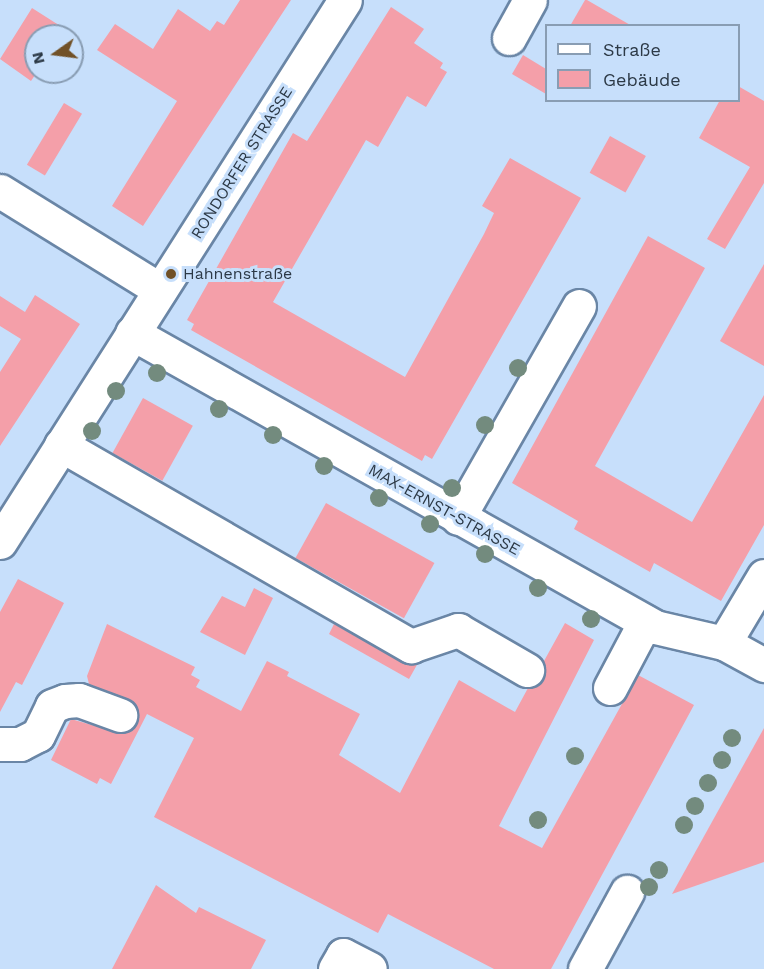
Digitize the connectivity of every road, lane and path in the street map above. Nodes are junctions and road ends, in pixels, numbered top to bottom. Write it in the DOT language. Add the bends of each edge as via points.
graph roads {
  1 [pos="345,0"];
  2 [pos="530,0"];
  3 [pos="509,38"];
  4 [pos="0,191"];
  5 [pos="160,290"];
  6 [pos="579,306"];
  7 [pos="132,333"];
  8 [pos="61,445"];
  9 [pos="458,518"];
  10 [pos="1,539"];
  11 [pos="764,576"];
  12 [pos="645,622"];
  13 [pos="724,643"];
  14 [pos="764,665"];
  15 [pos="527,670"];
  16 [pos="610,688"];
  17 [pos="120,715"];
  18 [pos="0,744"];
  19 [pos="627,892"];
  20 [pos="335,969"];
  21 [pos="370,969"];
  22 [pos="585,969"];
  1 -- 5 [label="street, RONDORFER STRASSE"];
  2 -- 3 [label="street"];
  4 -- 5 [label="street"];
  5 -- 7 [label="street, RONDORFER STRASSE"];
  6 -- 9 [label="street"];
  7 -- 8 [label="street, RONDORFER STRASSE"];
  7 -- 9 [label="street, MAX-ERNST-STRASSE"];
  8 -- 10 [label="street, RONDORFER STRASSE"];
  8 -- 15 [label="street" via="411,646 458,630"];
  9 -- 12 [label="street, MAX-ERNST-STRASSE"];
  11 -- 13 [label="street"];
  12 -- 13 [label="street, MAX-ERNST-STRASSE"];
  12 -- 16 [label="street"];
  13 -- 14 [label="street, MAX-ERNST-STRASSE"];
  17 -- 18 [label="street" via="79,700 65,701 52,706 38,735 20,744"];
  19 -- 22 [label="street"];
  20 -- 21 [label="street" via="343,955"];
}
